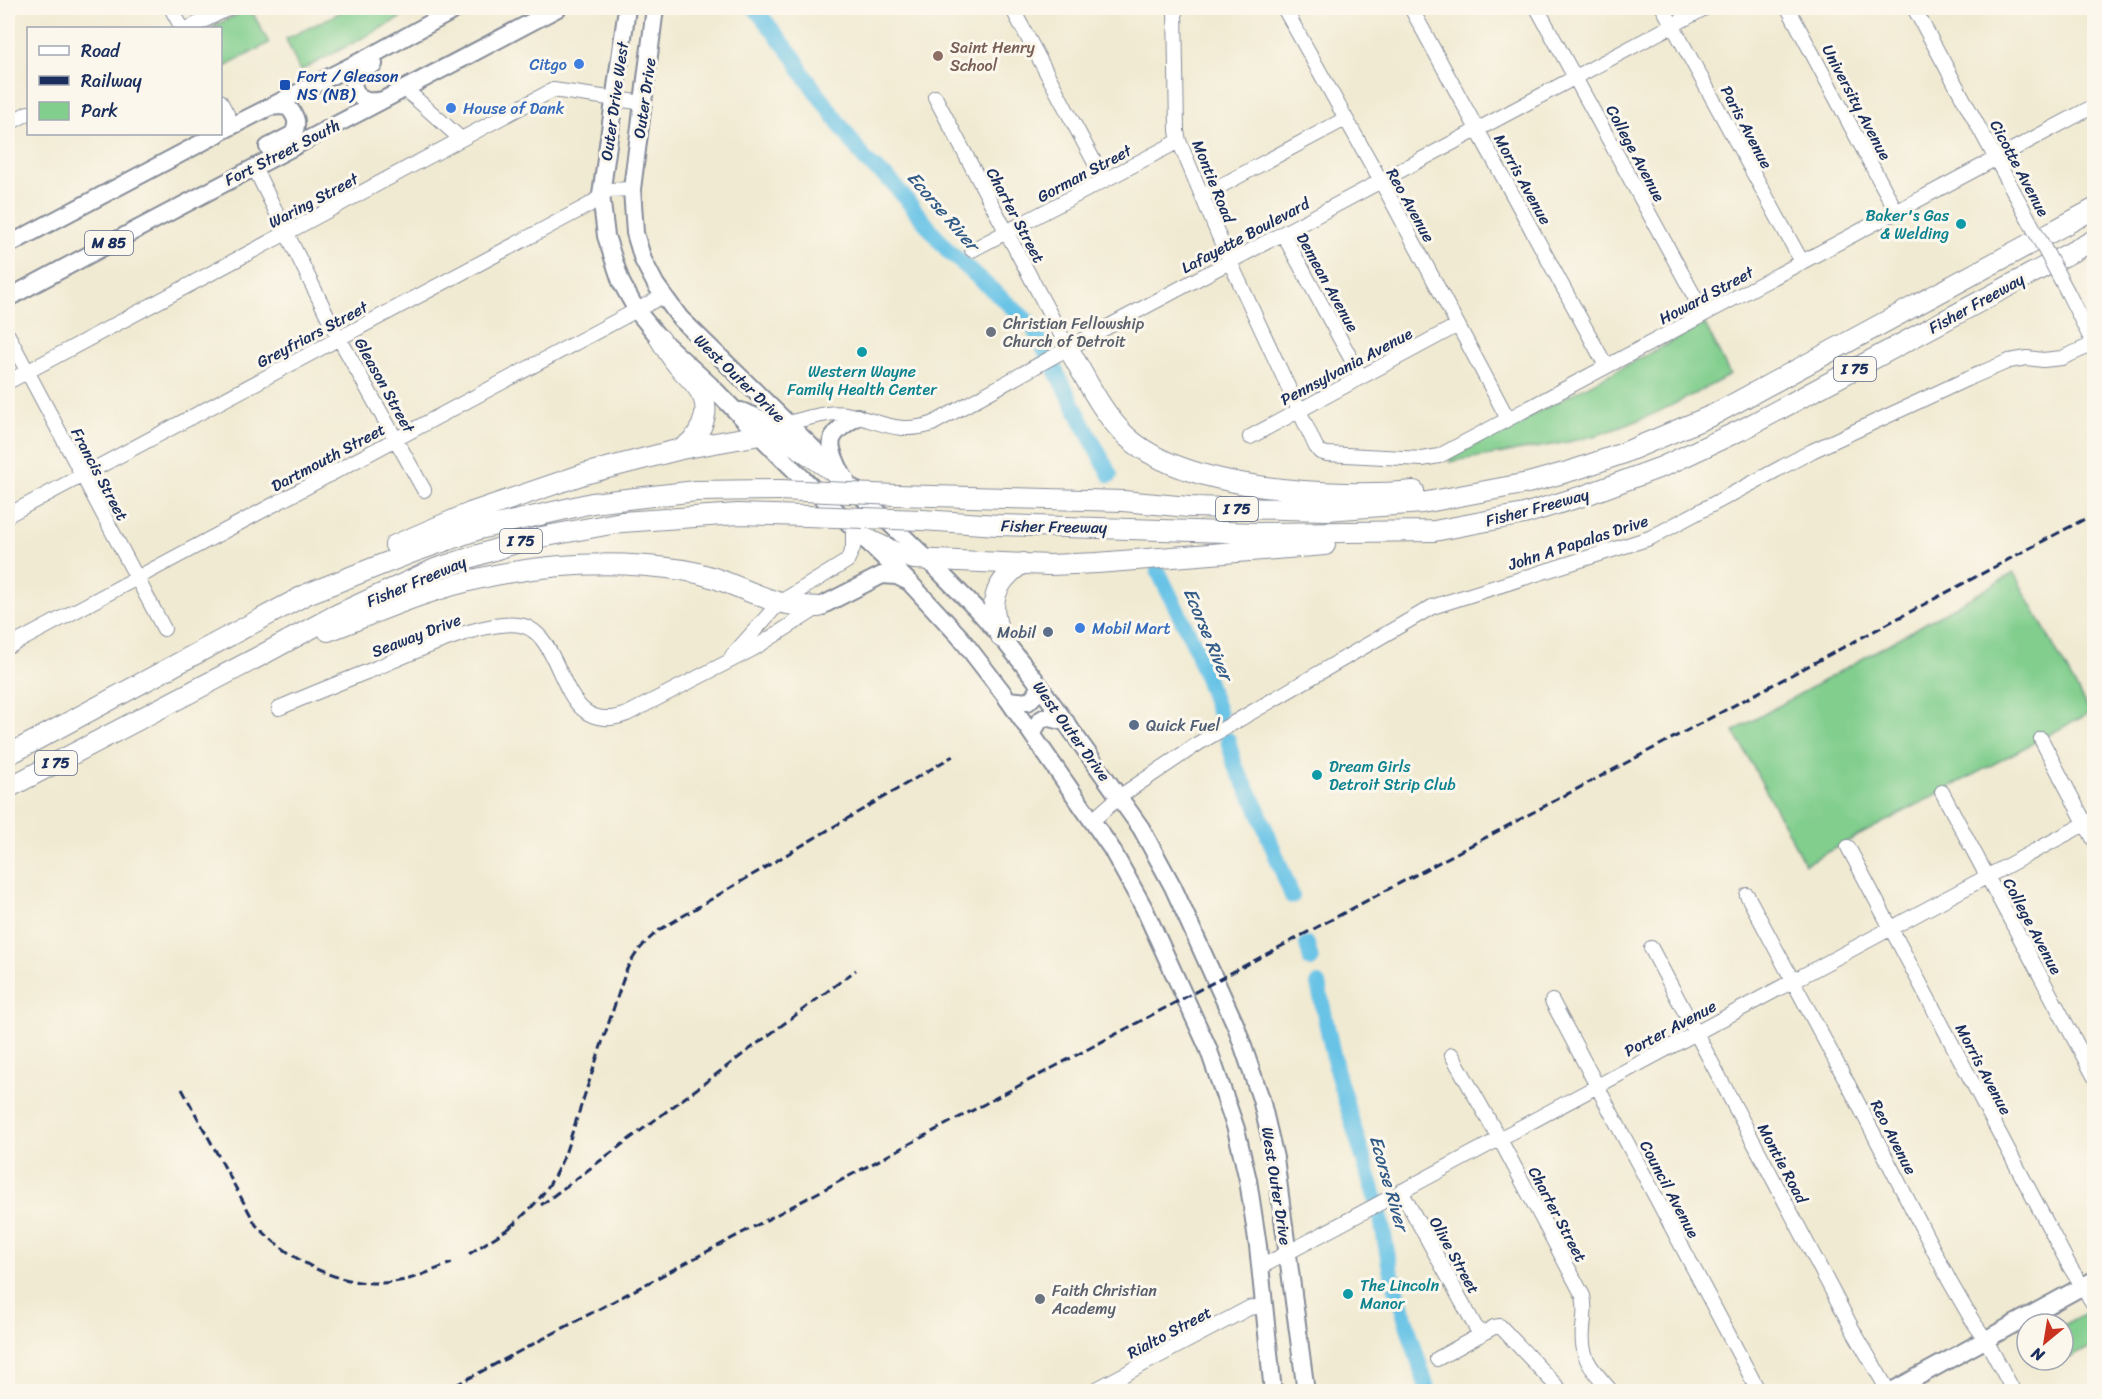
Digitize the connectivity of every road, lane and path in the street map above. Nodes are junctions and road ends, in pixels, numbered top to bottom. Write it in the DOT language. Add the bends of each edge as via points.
graph roads {
  1 [pos="171,8"];
  2 [pos="230,8"];
  3 [pos="458,8"];
  4 [pos="465,8"];
  5 [pos="558,8"];
  6 [pos="627,8"];
  7 [pos="656,8"];
  8 [pos="1012,8"];
  9 [pos="1175,8"];
  10 [pos="1284,8"];
  11 [pos="1411,8"];
  12 [pos="1537,8"];
  13 [pos="1663,8"];
  14 [pos="1705,8"];
  15 [pos="1788,8"];
  16 [pos="1914,8"];
  17 [pos="1672,25"];
  18 [pos="182,27"];
  19 [pos="191,27"];
  20 [pos="1575,78"];
  21 [pos="405,89"];
  22 [pos="614,98"];
  23 [pos="935,98"];
  24 [pos="384,100"];
  25 [pos="644,103"];
  26 [pos="2094,106"];
  27 [pos="266,108"];
  28 [pos="27,114"];
  29 [pos="1345,119"];
  30 [pos="8,124"];
  31 [pos="224,130"];
  32 [pos="1477,130"];
  33 [pos="215,135"];
  34 [pos="461,139"];
  35 [pos="1179,141"];
  36 [pos="1995,159"];
  37 [pos="254,166"];
  38 [pos="1104,180"];
  39 [pos="1380,182"];
  40 [pos="632,189"];
  41 [pos="601,195"];
  42 [pos="1202,196"];
  43 [pos="76,208"];
  44 [pos="2094,209"];
  45 [pos="170,211"];
  46 [pos="1896,211"];
  47 [pos="1007,232"];
  48 [pos="286,233"];
  49 [pos="1283,234"];
  50 [pos="2094,240"];
  51 [pos="8,245"];
  52 [pos="972,250"];
  53 [pos="8,256"];
  54 [pos="1230,262"];
  55 [pos="1802,262"];
  56 [pos="663,296"];
  57 [pos="8,298"];
  58 [pos="637,311"];
  59 [pos="1704,314"];
  60 [pos="1458,325"];
  61 [pos="692,331"];
  62 [pos="8,334"];
  63 [pos="340,338"];
  64 [pos="660,339"];
  65 [pos="2094,344"];
  66 [pos="1056,355"];
  67 [pos="1606,366"];
  68 [pos="27,372"];
  69 [pos="1360,377"];
  70 [pos="8,382"];
  71 [pos="732,407"];
  72 [pos="1299,410"];
  73 [pos="857,417"];
  74 [pos="1508,419"];
  75 [pos="787,423"];
  76 [pos="760,435"];
  77 [pos="1250,436"];
  78 [pos="397,439"];
  79 [pos="681,449"];
  80 [pos="1320,452"];
  81 [pos="1574,470"];
  82 [pos="82,476"];
  83 [pos="844,478"];
  84 [pos="424,490"];
  85 [pos="8,515"];
  86 [pos="1413,531"];
  87 [pos="859,532"];
  88 [pos="927,559"];
  89 [pos="1023,563"];
  90 [pos="137,578"];
  91 [pos="911,584"];
  92 [pos="307,594"];
  93 [pos="779,603"];
  94 [pos="819,607"];
  95 [pos="164,629"];
  96 [pos="1002,638"];
  97 [pos="8,647"];
  98 [pos="260,656"];
  99 [pos="726,662"];
  100 [pos="1040,686"];
  101 [pos="1008,700"];
  102 [pos="279,708"];
  103 [pos="1066,722"];
  104 [pos="1032,733"];
  105 [pos="2041,739"];
  106 [pos="8,755"];
  107 [pos="8,788"];
  108 [pos="1942,792"];
  109 [pos="1119,797"];
  110 [pos="1093,820"];
  111 [pos="2090,821"];
  112 [pos="2094,840"];
  113 [pos="1848,847"];
  114 [pos="1988,876"];
  115 [pos="1747,895"];
  116 [pos="1891,928"];
  117 [pos="1651,948"];
  118 [pos="1793,981"];
  119 [pos="1552,1001"];
  120 [pos="1696,1033"];
  121 [pos="1452,1055"];
  122 [pos="2094,1076"];
  123 [pos="1597,1085"];
  124 [pos="1499,1138"];
  125 [pos="1248,1180"];
  126 [pos="1277,1185"];
  127 [pos="1401,1191"];
  128 [pos="1287,1251"];
  129 [pos="1261,1267"];
  130 [pos="2089,1284"];
  131 [pos="2094,1305"];
  132 [pos="1264,1306"];
  133 [pos="1480,1335"];
  134 [pos="1986,1340"];
  135 [pos="1437,1359"];
  136 [pos="1091,1392"];
  137 [pos="1273,1392"];
  138 [pos="1306,1392"];
  139 [pos="1562,1392"];
  140 [pos="1612,1392"];
  141 [pos="1759,1392"];
  142 [pos="1889,1392"];
  143 [pos="2014,1392"];
  1 -- 18 [label="street"];
  2 -- 19 [label="street"];
  3 -- 27 [label="main road, M 85"];
  4 -- 24 [label="main road" via="455,22 356,74 354,85 359,96 368,101"];
  5 -- 21 [label="main road, Fort Street South / M 85"];
  6 -- 22 [label="main road, Outer Drive West"];
  7 -- 25 [label="main road, Outer Drive"];
  8 -- 38 [label="street"];
  9 -- 35 [label="street, Montie Road"];
  10 -- 29 [label="street, Reo Avenue"];
  11 -- 32 [label="street, Morris Avenue"];
  12 -- 20 [label="street, College Avenue"];
  13 -- 17 [label="street, Paris Avenue"];
  14 -- 17 [label="street, Lafayette Boulevard"];
  15 -- 46 [label="street, University Avenue"];
  16 -- 36 [label="street, Cicotte Avenue"];
  17 -- 20 [label="street, Lafayette Boulevard"];
  17 -- 55 [label="street, Paris Avenue"];
  20 -- 32 [label="street, Lafayette Boulevard"];
  20 -- 59 [label="street, College Avenue"];
  21 -- 24 [label="main road, Fort Street South / M 85"];
  21 -- 34 [label="street"];
  22 -- 25 [label="street, Waring Street"];
  22 -- 34 [label="street, Waring Street" via="553,90"];
  22 -- 41 [label="main road, Outer Drive West"];
  23 -- 47 [label="street, Charter Street"];
  24 -- 37 [label="main road, Fort Street South / M 85"];
  25 -- 40 [label="main road, Outer Drive"];
  26 -- 36 [label="street, Howard Street"];
  27 -- 31 [label="main road, M 85"];
  27 -- 45 [label="main road" via="288,107 296,118 293,134 195,185"];
  28 -- 30 [label="street"];
  29 -- 39 [label="street, Reo Avenue"];
  29 -- 42 [label="street"];
  32 -- 39 [label="street, Lafayette Boulevard"];
  32 -- 67 [label="street, Morris Avenue"];
  33 -- 43 [label="main road, M 85"];
  34 -- 48 [label="street, Waring Street"];
  35 -- 38 [label="street, Gorman Street"];
  35 -- 42 [label="street, Montie Road"];
  36 -- 46 [label="street, Howard Street"];
  36 -- 65 [label="street, Cicotte Avenue, bridge"];
  37 -- 45 [label="main road, Fort Street South / M 85"];
  37 -- 48 [label="street, Gleason Street"];
  38 -- 47 [label="street, Gorman Street"];
  39 -- 49 [label="street, Lafayette Boulevard"];
  39 -- 60 [label="street, Reo Avenue"];
  40 -- 41 [label="street, Greyfriars Street" via="609,190"];
  40 -- 56 [label="main road, West Outer Drive" via="639,248"];
  41 -- 58 [label="main road, West Outer Drive" via="612,257"];
  41 -- 63 [label="street, Greyfriars Street" via="589,205"];
  42 -- 54 [label="street, Montie Road"];
  43 -- 51 [label="main road, M 85"];
  43 -- 53 [label="main road" via="56,231"];
  44 -- 81 [label="highway, Fisher Freeway / I 75" via="1746,398 1667,435"];
  45 -- 57 [label="main road, Fort Street South / M 85"];
  46 -- 55 [label="street, Howard Street"];
  47 -- 52 [label="street, Gorman Street"];
  47 -- 66 [label="street, Charter Street"];
  48 -- 63 [label="street, Gleason Street"];
  48 -- 68 [label="street, Waring Street"];
  49 -- 54 [label="street, Lafayette Boulevard"];
  49 -- 69 [label="street, Demean Avenue"];
  50 -- 86 [label="highway, Fisher Freeway / I 75" via="1745,428 1664,466 1524,514 1434,531"];
  54 -- 66 [label="street, Lafayette Boulevard"];
  54 -- 72 [label="street, Montie Road"];
  55 -- 59 [label="street, Howard Street"];
  56 -- 58 [label="street, Dartmouth Street"];
  56 -- 61 [label="main road, West Outer Drive"];
  58 -- 64 [label="main road, West Outer Drive"];
  58 -- 78 [label="street, Dartmouth Street"];
  59 -- 67 [label="street, Howard Street"];
  60 -- 69 [label="street, Pennsylvania Avenue"];
  60 -- 74 [label="street, Reo Avenue"];
  61 -- 64 [label="main road" via="668,321 661,328"];
  61 -- 75 [label="main road, West Outer Drive"];
  62 -- 68 [label="street, Francis Street"];
  63 -- 78 [label="street, Gleason Street"];
  63 -- 82 [label="street, Greyfriars Street"];
  64 -- 71 [label="main road, West Outer Drive"];
  64 -- 79 [label="highway" via="696,386 705,406 701,427"];
  65 -- 109 [label="street, John A Papalas Drive" via="2062,358 2009,361 1967,379 1801,456 1650,538 1432,606 1199,743"];
  66 -- 73 [label="street, Lafayette Boulevard" via="932,424 901,429"];
  66 -- 81 [label="highway" via="1116,426 1143,450 1189,471 1288,489 1372,494"];
  67 -- 74 [label="street, Howard Street"];
  68 -- 70 [label="street, Waring Street"];
  68 -- 82 [label="street, Francis Street"];
  69 -- 72 [label="street, Pennsylvania Avenue"];
  71 -- 75 [label="main road" via="778,425"];
  71 -- 76 [label="main road, West Outer Drive"];
  72 -- 77 [label="street, Pennsylvania Avenue"];
  72 -- 80 [label="street, Montie Road"];
  73 -- 75 [label="street, Lafayette Boulevard" via="834,413"];
  73 -- 83 [label="main road" via="838,428 831,441"];
  74 -- 80 [label="street, Howard Street" via="1431,458"];
  75 -- 83 [label="main road, West Outer Drive"];
  76 -- 79 [label="highway"];
  76 -- 83 [label="highway" via="796,446"];
  76 -- 87 [label="main road, West Outer Drive"];
  78 -- 84 [label="street, Gleason Street"];
  78 -- 90 [label="street, Dartmouth Street"];
  79 -- 92 [label="highway" via="584,474 470,513 326,578"];
  81 -- 92 [label="highway, Fisher Freeway / I 75, bridge" via="1422,503 1327,510 780,490 652,495 552,511 479,529"];
  82 -- 85 [label="street, Greyfriars Street"];
  82 -- 90 [label="street, Francis Street"];
  83 -- 88 [label="main road, West Outer Drive"];
  86 -- 89 [label="highway" via="1369,544 1097,563"];
  86 -- 98 [label="highway, Fisher Freeway / I 75, bridge" via="1258,533 738,514 634,521 525,540 435,569"];
  87 -- 88 [label="highway" via="899,554"];
  87 -- 91 [label="main road, West Outer Drive"];
  87 -- 93 [label="street, Seaway Drive" via="847,561"];
  88 -- 89 [label="highway"];
  88 -- 96 [label="main road, West Outer Drive"];
  89 -- 96 [label="highway" via="1005,577 995,594 995,616"];
  90 -- 95 [label="street, Francis Street"];
  90 -- 97 [label="street, Dartmouth Street"];
  91 -- 94 [label="main road" via="897,576 882,575"];
  91 -- 101 [label="main road, West Outer Drive" via="960,637"];
  92 -- 106 [label="highway, Fisher Freeway / I 75"];
  93 -- 94 [label="highway"];
  93 -- 98 [label="highway" via="719,578 683,570 620,565 549,567 435,591"];
  93 -- 99 [label="street, Seaway Drive"];
  94 -- 99 [label="street, Seaway Drive"];
  96 -- 100 [label="main road, West Outer Drive"];
  98 -- 107 [label="highway, Fisher Freeway / I 75"];
  99 -- 102 [label="street, Seaway Drive" via="627,714 602,718 575,702 538,634 520,625 495,627 449,638"];
  100 -- 101 [label="main road" via="1028,702"];
  100 -- 103 [label="main road, West Outer Drive"];
  101 -- 104 [label="main road, West Outer Drive"];
  103 -- 104 [label="main road" via="1046,717"];
  103 -- 109 [label="main road, West Outer Drive"];
  104 -- 110 [label="main road, West Outer Drive"];
  105 -- 111 [label="street"];
  108 -- 114 [label="street, College Avenue"];
  109 -- 110 [label="street, John A Papalas Drive"];
  109 -- 126 [label="main road, West Outer Drive" via="1173,887 1236,1026 1265,1116"];
  110 -- 125 [label="main road, West Outer Drive" via="1125,870 1208,1048 1236,1129"];
  111 -- 112 [label="street"];
  111 -- 114 [label="street, Porter Avenue"];
  113 -- 116 [label="street, Morris Avenue"];
  114 -- 116 [label="street, Porter Avenue"];
  114 -- 122 [label="street, College Avenue"];
  115 -- 118 [label="street, Reo Avenue"];
  116 -- 118 [label="street, Porter Avenue"];
  116 -- 130 [label="street, Morris Avenue" via="2070,1267"];
  117 -- 120 [label="street, Montie Road"];
  118 -- 120 [label="street, Porter Avenue"];
  118 -- 134 [label="street, Reo Avenue" via="1950,1282"];
  119 -- 123 [label="street, Council Avenue"];
  120 -- 123 [label="street, Porter Avenue"];
  120 -- 142 [label="street, Montie Road"];
  121 -- 124 [label="street, Charter Street"];
  123 -- 124 [label="street, Porter Avenue"];
  123 -- 141 [label="street, Council Avenue"];
  124 -- 127 [label="street, Porter Avenue"];
  124 -- 140 [label="street, Charter Street" via="1583,1296 1583,1351 1587,1363"];
  125 -- 126 [label="main road" via="1261,1176"];
  125 -- 129 [label="main road, West Outer Drive"];
  126 -- 128 [label="main road, West Outer Drive"];
  127 -- 128 [label="street, Porter Avenue"];
  127 -- 133 [label="street, Olive Street"];
  128 -- 129 [label="street, Porter Avenue"];
  128 -- 138 [label="main road, West Outer Drive"];
  129 -- 132 [label="main road, West Outer Drive"];
  130 -- 131 [label="street, Morris Avenue"];
  130 -- 134 [label="main road"];
  132 -- 136 [label="street, Rialto Street" via="1249,1308"];
  132 -- 137 [label="main road, West Outer Drive"];
  133 -- 135 [label="street"];
  133 -- 139 [label="street" via="1500,1326"];
  134 -- 142 [label="main road"];
  134 -- 143 [label="street, Reo Avenue"];
}
